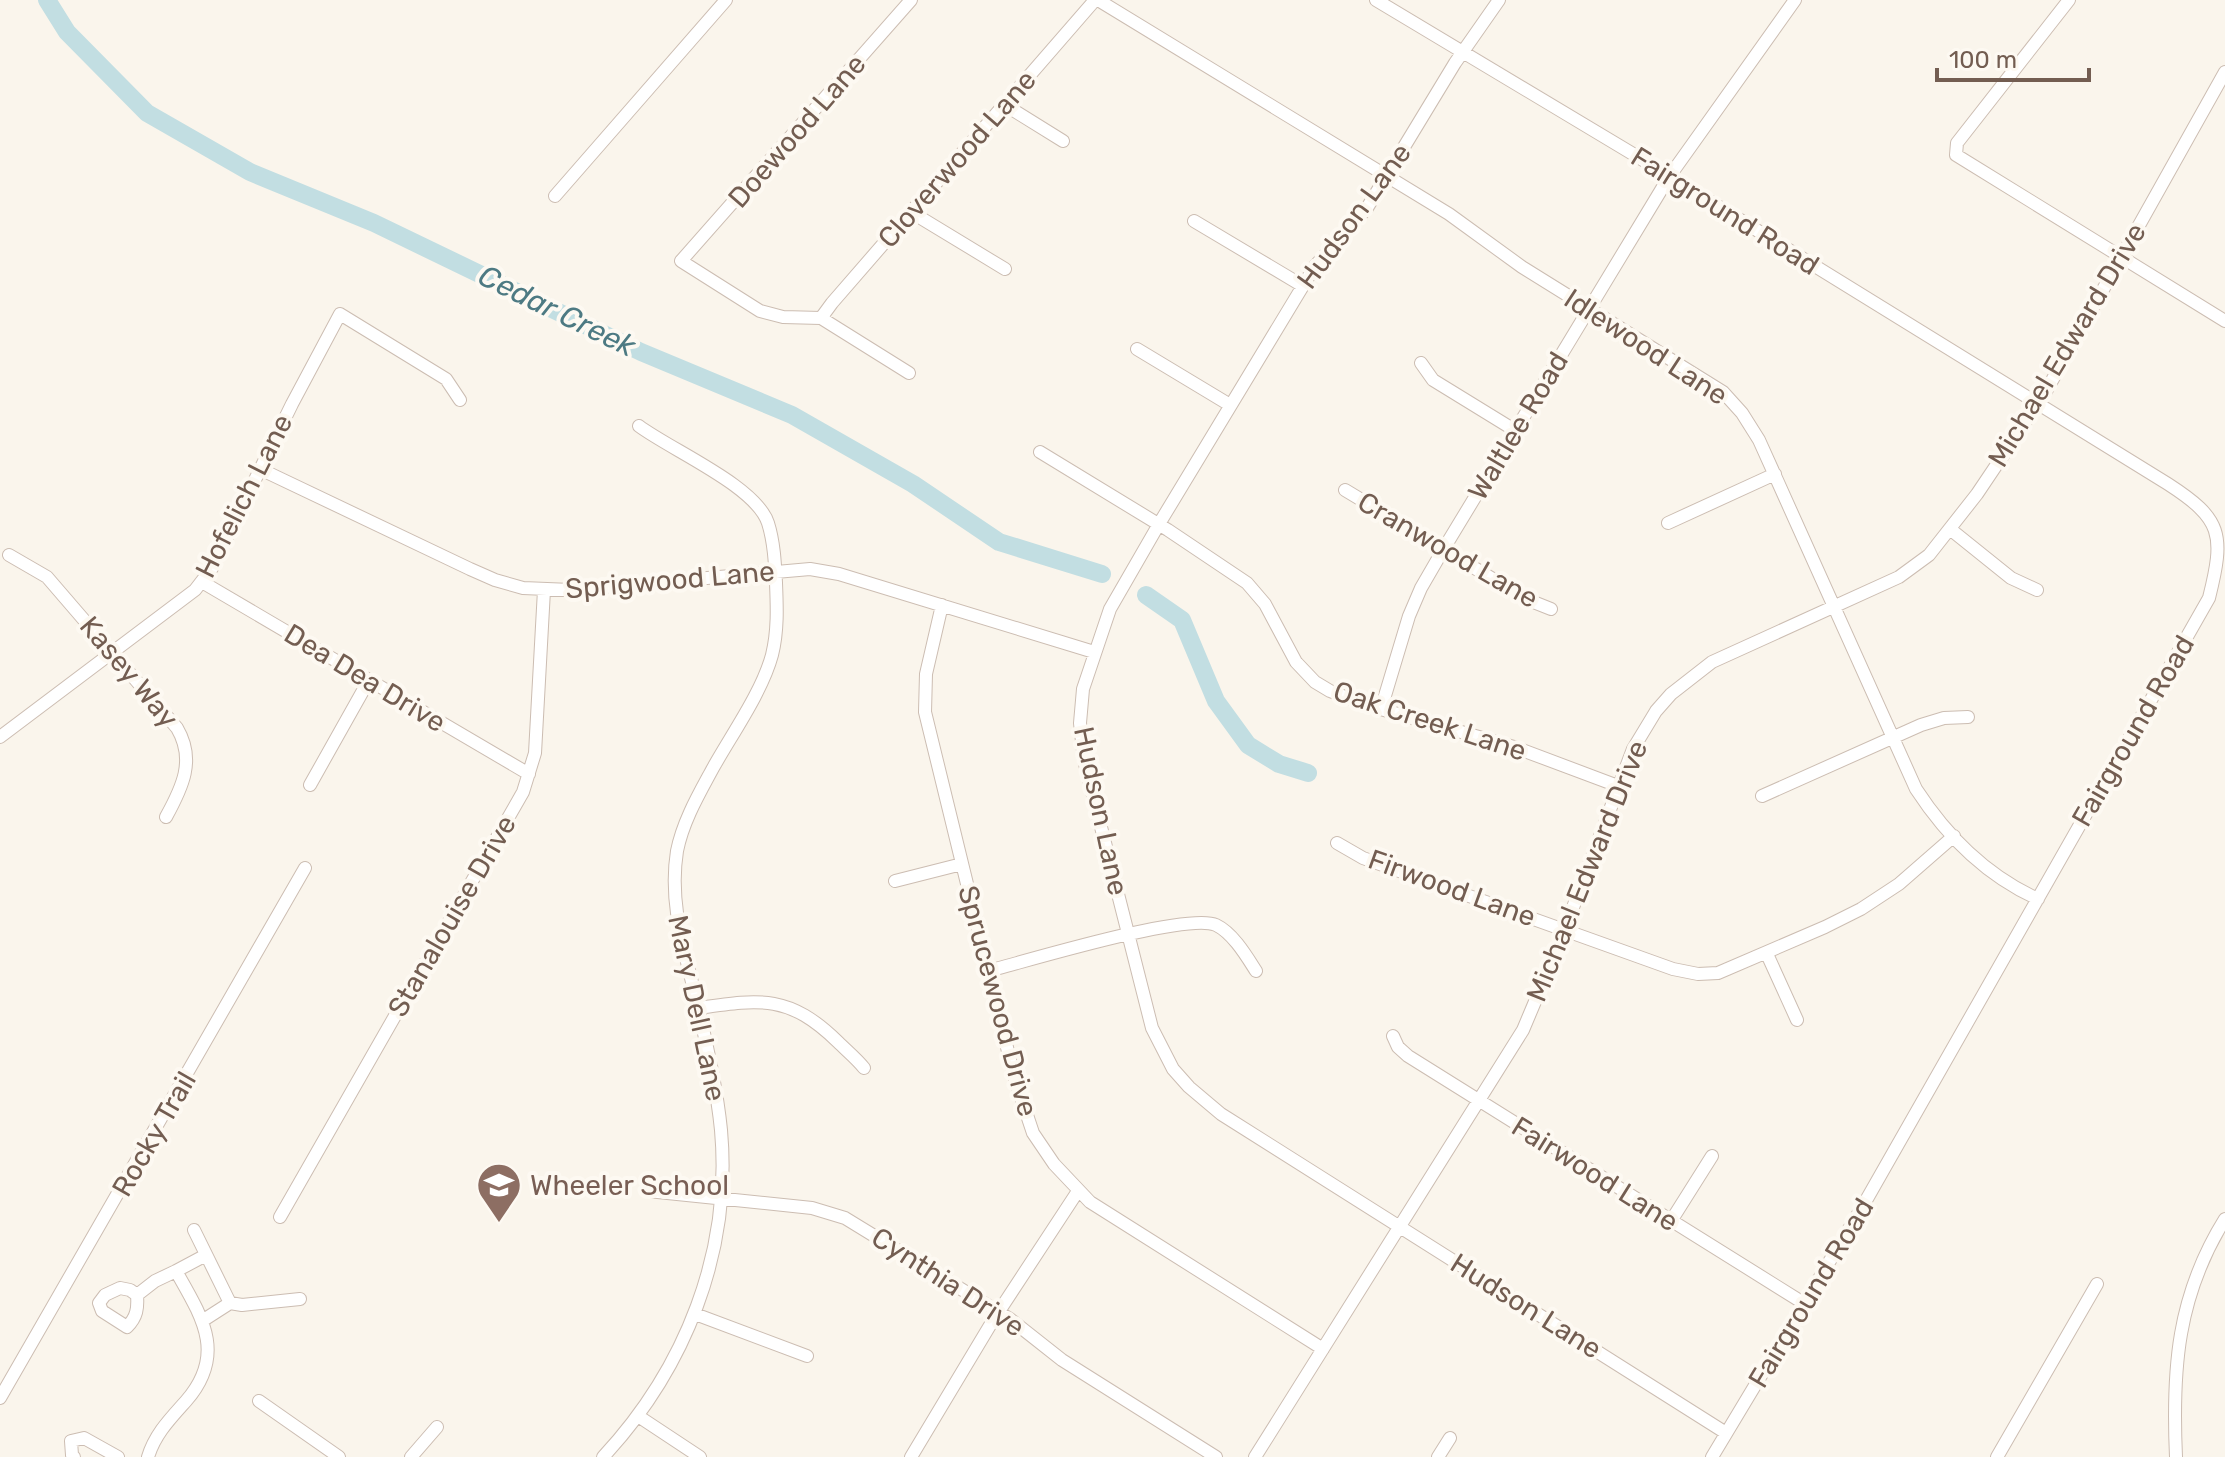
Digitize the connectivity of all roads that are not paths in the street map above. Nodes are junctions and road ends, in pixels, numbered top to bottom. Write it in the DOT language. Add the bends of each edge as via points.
graph roads {
  1 [pos="726,0"];
  2 [pos="911,0"];
  3 [pos="1096,0"];
  4 [pos="1376,0"];
  5 [pos="1499,0"];
  6 [pos="1795,0"];
  7 [pos="2069,0"];
  8 [pos="1462,52"];
  9 [pos="2225,72"];
  10 [pos="1005,105"];
  11 [pos="1063,141"];
  12 [pos="1387,176"];
  13 [pos="1669,177"];
  14 [pos="555,196"];
  15 [pos="911,212"];
  16 [pos="1194,221"];
  17 [pos="2120,258"];
  18 [pos="1005,269"];
  19 [pos="1303,286"];
  20 [pos="1590,309"];
  21 [pos="821,318"];
  22 [pos="2225,321"];
  23 [pos="1137,349"];
  24 [pos="1421,363"];
  25 [pos="909,373"];
  26 [pos="460,400"];
  27 [pos="2037,404"];
  28 [pos="1230,405"];
  29 [pos="639,426"];
  30 [pos="1516,431"];
  31 [pos="1040,452"];
  32 [pos="260,469"];
  33 [pos="1775,474"];
  34 [pos="1345,490"];
  35 [pos="1668,523"];
  36 [pos="1159,524"];
  37 [pos="1950,529"];
  38 [pos="2224,542"];
  39 [pos="1443,550"];
  40 [pos="9,555"];
  41 [pos="775,571"];
  42 [pos="202,582"];
  43 [pos="544,590"];
  44 [pos="2037,590"];
  45 [pos="942,605"];
  46 [pos="1834,606"];
  47 [pos="1551,609"];
  48 [pos="113,652"];
  49 [pos="1094,652"];
  50 [pos="369,680"];
  51 [pos="1381,709"];
  52 [pos="1968,717"];
  53 [pos="0,737"];
  54 [pos="1894,738"];
  55 [pos="529,774"];
  56 [pos="310,785"];
  57 [pos="1618,786"];
  58 [pos="1762,796"];
  59 [pos="166,817"];
  60 [pos="1954,836"];
  61 [pos="1337,843"];
  62 [pos="962,864"];
  63 [pos="305,868"];
  64 [pos="895,881"];
  65 [pos="2038,899"];
  66 [pos="1565,929"];
  67 [pos="1128,936"];
  68 [pos="1767,954"];
  69 [pos="988,971"];
  70 [pos="1256,971"];
  71 [pos="698,1008"];
  72 [pos="1797,1020"];
  73 [pos="1393,1036"];
  74 [pos="864,1068"];
  75 [pos="1480,1101"];
  76 [pos="1712,1156"];
  77 [pos="648,1191"];
  78 [pos="1078,1191"];
  79 [pos="720,1200"];
  80 [pos="280,1217"];
  81 [pos="2225,1219"];
  82 [pos="1671,1221"];
  83 [pos="1400,1227"];
  84 [pos="194,1230"];
  85 [pos="206,1255"];
  86 [pos="176,1271"];
  87 [pos="2097,1284"];
  88 [pos="137,1295"];
  89 [pos="300,1299"];
  90 [pos="230,1303"];
  91 [pos="1805,1304"];
  92 [pos="999,1312"];
  93 [pos="695,1314"];
  94 [pos="202,1321"];
  95 [pos="1323,1349"];
  96 [pos="807,1356"];
  97 [pos="0,1398"];
  98 [pos="259,1401"];
  99 [pos="638,1416"];
  100 [pos="437,1427"];
  101 [pos="1726,1433"];
  102 [pos="1450,1438"];
  103 [pos="74,1457"];
  104 [pos="118,1457"];
  105 [pos="148,1457"];
  106 [pos="339,1457"];
  107 [pos="411,1457"];
  108 [pos="603,1457"];
  109 [pos="700,1457"];
  110 [pos="911,1457"];
  111 [pos="1216,1457"];
  112 [pos="1255,1457"];
  113 [pos="1438,1457"];
  114 [pos="1712,1457"];
  115 [pos="1997,1457"];
  116 [pos="2176,1457"];
  1 -- 14 [label="street"];
  2 -- 21 [label="street, Doewood Lane" via="681,261 760,311"];
  3 -- 10 [label="street, Cloverwood Lane"];
  3 -- 12 [label="street, Idlewood Lane"];
  4 -- 8 [label="street, Fairground Road"];
  5 -- 8 [label="street, Hudson Lane"];
  6 -- 13 [label="street, Waltlee Road"];
  7 -- 17 [label="street" via="1955,150 1961,159"];
  8 -- 12 [label="street, Hudson Lane"];
  8 -- 13 [label="street, Fairground Road"];
  9 -- 17 [label="street, Michael Edward Drive"];
  10 -- 11 [label="street"];
  10 -- 15 [label="street, Cloverwood Lane"];
  12 -- 19 [label="street, Hudson Lane"];
  12 -- 20 [label="street, Idlewood Lane"];
  13 -- 20 [label="street, Waltlee Road"];
  13 -- 27 [label="street, Fairground Road"];
  15 -- 18 [label="street"];
  15 -- 21 [label="street, Cloverwood Lane"];
  16 -- 19 [label="street"];
  17 -- 22 [label="street"];
  17 -- 27 [label="street, Michael Edward Drive"];
  19 -- 28 [label="street, Hudson Lane"];
  20 -- 30 [label="street, Waltlee Road"];
  20 -- 33 [label="street, Idlewood Lane" via="1723,392 1750,425"];
  21 -- 25 [label="street"];
  23 -- 28 [label="street"];
  24 -- 30 [label="street" via="1433,380"];
  26 -- 32 [label="street, Hofelich Lane" via="446,379 340,314"];
  27 -- 37 [label="street, Michael Edward Drive"];
  27 -- 38 [label="street, Fairground Road" via="2191,499 2221,526"];
  28 -- 36 [label="street, Hudson Lane"];
  29 -- 41 [label="street, Mary Dell Lane" via="759,507 768,524"];
  30 -- 39 [label="street, Waltlee Road"];
  31 -- 36 [label="street, Oak Creek Lane"];
  32 -- 42 [label="street, Hofelich Lane"];
  32 -- 43 [label="street, Sprigwood Lane" via="495,580"];
  33 -- 35 [label="street"];
  33 -- 46 [label="street, Idlewood Lane"];
  34 -- 39 [label="street, Cranwood Lane"];
  36 -- 49 [label="street, Hudson Lane" via="1110,609"];
  36 -- 51 [label="street, Oak Creek Lane" via="1247,583 1265,604 1296,662 1315,682"];
  37 -- 44 [label="street" via="2011,578"];
  37 -- 46 [label="street, Michael Edward Drive" via="1917,566"];
  38 -- 65 [label="street, Fairground Road" via="2222,568 2209,598"];
  39 -- 47 [label="street, Cranwood Lane"];
  39 -- 51 [label="street, Waltlee Road" via="1409,616"];
  40 -- 48 [label="street, Kasey Way" via="47,577"];
  41 -- 43 [label="street, Sprigwood Lane"];
  41 -- 45 [label="street, Sprigwood Lane" via="822,570"];
  41 -- 71 [label="street, Mary Dell Lane" via="772,657 688,815 677,850 676,917"];
  42 -- 48 [label="street, Hofelich Lane"];
  42 -- 50 [label="street, Dea Dea Drive"];
  43 -- 55 [label="street, Stanalouise Drive" via="535,753"];
  45 -- 49 [label="street, Sprigwood Lane"];
  45 -- 62 [label="street, Sprucewood Drive" via="924,700"];
  46 -- 54 [label="street, Idlewood Lane"];
  46 -- 57 [label="street, Michael Edward Drive" via="1699,670 1656,711"];
  48 -- 53 [label="street, Hofelich Lane"];
  48 -- 59 [label="street, Kasey Way" via="185,744 184,782"];
  49 -- 67 [label="street, Hudson Lane" via="1080,710 1081,738"];
  50 -- 55 [label="street, Dea Dea Drive"];
  50 -- 56 [label="street"];
  51 -- 57 [label="street, Oak Creek Lane" via="1514,747"];
  52 -- 54 [label="street" via="1944,718"];
  54 -- 58 [label="street"];
  54 -- 60 [label="street, Idlewood Lane" via="1916,789"];
  55 -- 80 [label="street, Stanalouise Drive"];
  57 -- 66 [label="street, Michael Edward Drive"];
  60 -- 65 [label="street, Idlewood Lane" via="1993,874"];
  60 -- 68 [label="street, Firwood Lane" via="1877,899"];
  61 -- 66 [label="street, Firwood Lane" via="1363,858"];
  62 -- 64 [label="street"];
  62 -- 69 [label="street, Sprucewood Drive"];
  63 -- 97 [label="street, Rocky Trail"];
  65 -- 91 [label="street, Fairground Road"];
  66 -- 68 [label="street, Firwood Lane" via="1683,972 1718,973"];
  66 -- 75 [label="street, Michael Edward Drive" via="1523,1030"];
  67 -- 69 [label="street"];
  67 -- 70 [label="street" via="1207,922 1232,937"];
  67 -- 83 [label="street, Hudson Lane" via="1158,1042 1189,1087 1221,1114"];
  68 -- 72 [label="street"];
  69 -- 78 [label="street, Sprucewood Drive" via="1033,1133"];
  71 -- 74 [label="street" via="762,1001 789,1007 817,1023"];
  71 -- 79 [label="street, Mary Dell Lane" via="718,1105"];
  73 -- 75 [label="street, Fairwood Lane" via="1403,1053"];
  75 -- 82 [label="street, Fairwood Lane"];
  75 -- 83 [label="street, Michael Edward Drive"];
  76 -- 82 [label="street"];
  77 -- 79 [label="street, Cynthia Drive"];
  78 -- 92 [label="street"];
  78 -- 95 [label="street, Sprucewood Drive"];
  79 -- 92 [label="street, Cynthia Drive" via="812,1208 845,1218"];
  79 -- 93 [label="street, Mary Dell Lane"];
  81 -- 116 [label="street" via="2191,1290 2181,1325 2174,1372"];
  82 -- 91 [label="street, Fairwood Lane"];
  83 -- 95 [label="street, Michael Edward Drive"];
  83 -- 101 [label="street, Hudson Lane"];
  84 -- 85 [label="street"];
  85 -- 86 [label="street"];
  85 -- 90 [label="street"];
  86 -- 88 [label="street"];
  86 -- 94 [label="street"];
  87 -- 115 [label="street"];
  89 -- 90 [label="street"];
  90 -- 94 [label="street"];
  91 -- 101 [label="street, Fairground Road"];
  92 -- 110 [label="street"];
  92 -- 111 [label="street, Cynthia Drive" via="1062,1360"];
  93 -- 96 [label="street"];
  93 -- 99 [label="street, Mary Dell Lane" via="666,1376"];
  94 -- 105 [label="street" via="208,1350 203,1378 154,1438"];
  95 -- 112 [label="street, Michael Edward Drive"];
  98 -- 106 [label="street"];
  99 -- 108 [label="street, Mary Dell Lane"];
  99 -- 109 [label="street"];
  100 -- 107 [label="street"];
  101 -- 114 [label="street, Fairground Road"];
  102 -- 113 [label="street"];
  103 -- 104 [label="street" via="71,1441 84,1438"];
}
